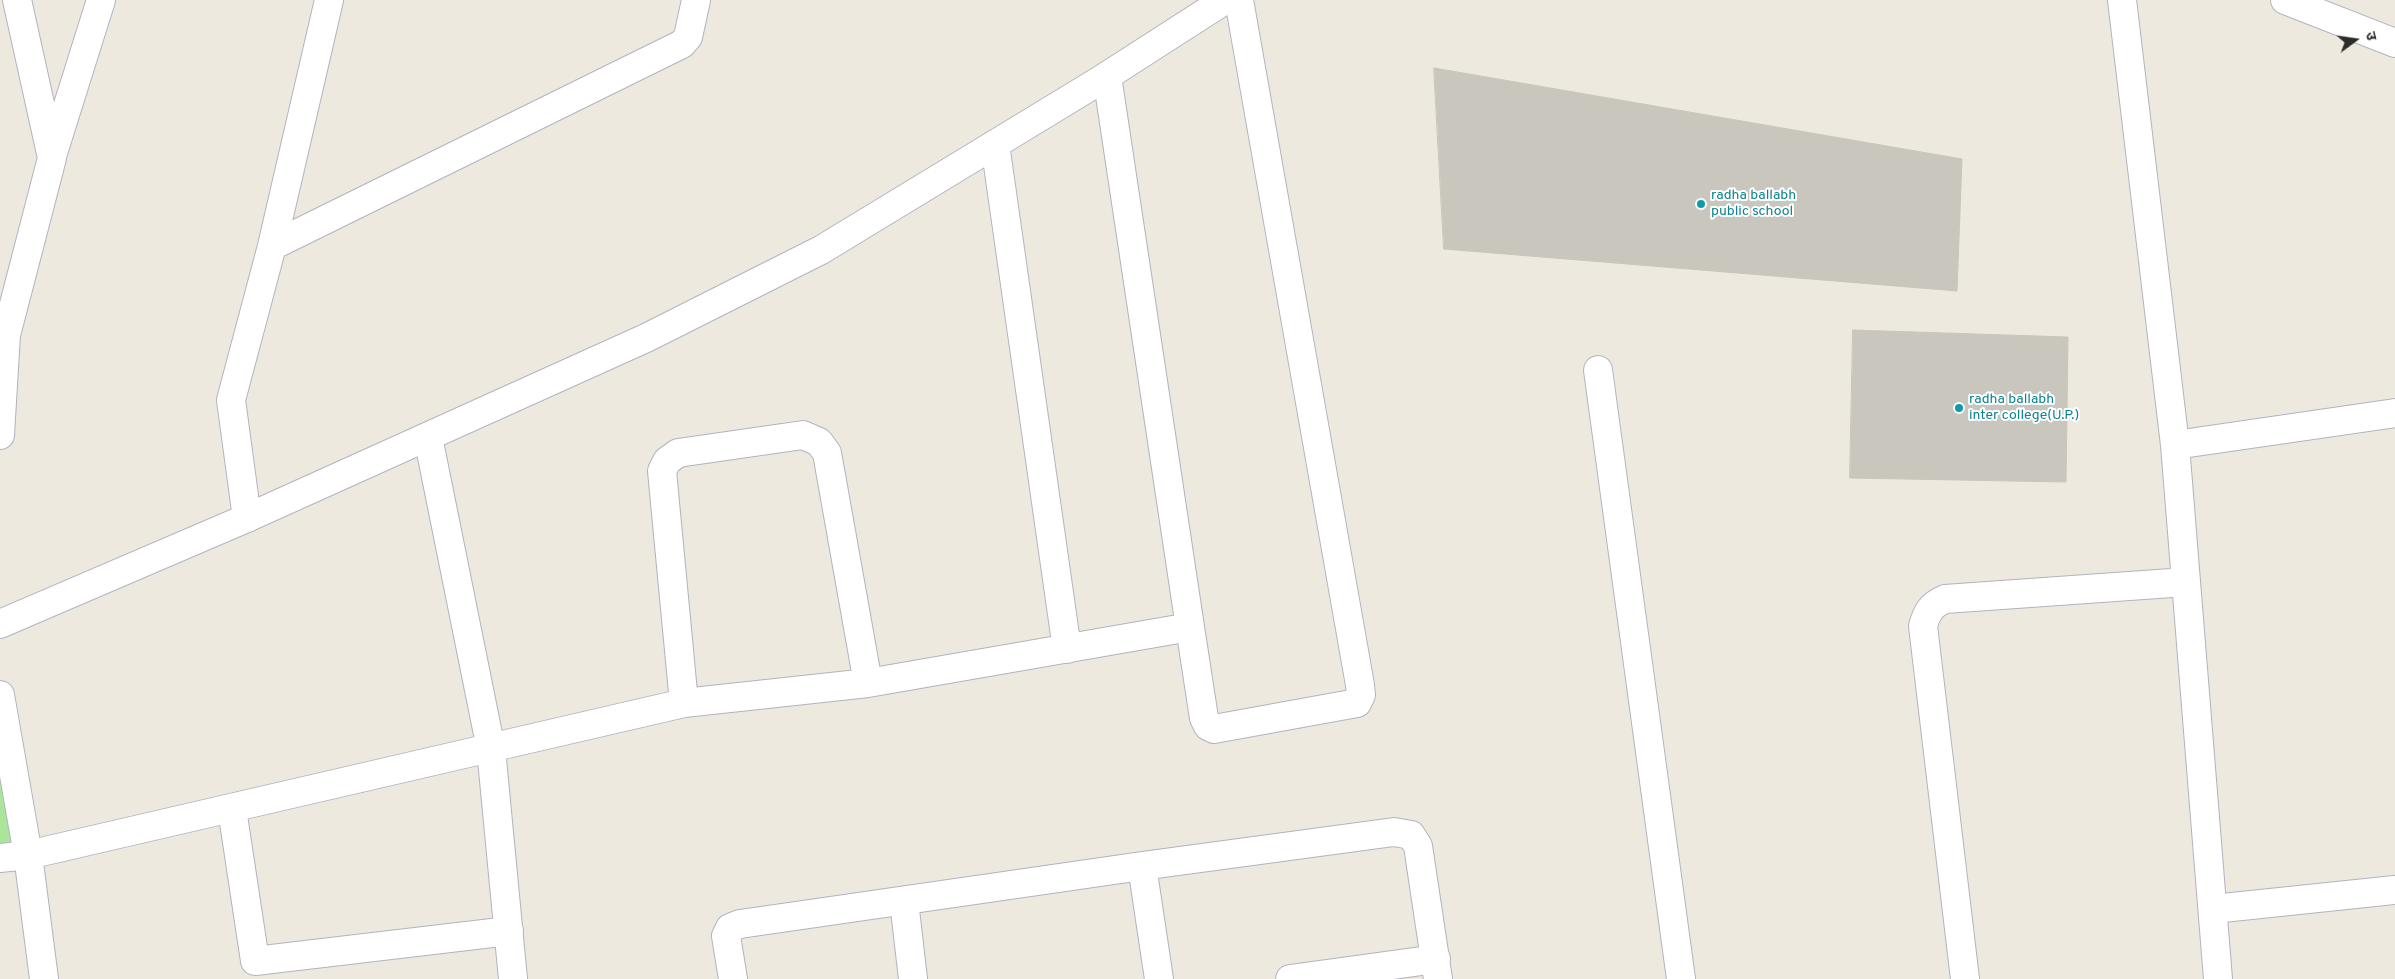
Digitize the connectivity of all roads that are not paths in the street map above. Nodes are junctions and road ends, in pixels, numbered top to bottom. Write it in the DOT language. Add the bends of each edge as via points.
graph roads {
  1 [pos="17,0"];
  2 [pos="101,0"];
  3 [pos="329,0"];
  4 [pos="696,0"];
  5 [pos="1225,0"];
  6 [pos="1240,0"];
  7 [pos="2122,0"];
  8 [pos="2285,0"];
  9 [pos="2395,43"];
  10 [pos="1107,76"];
  11 [pos="995,144"];
  12 [pos="52,158"];
  13 [pos="272,246"];
  14 [pos="1598,370"];
  15 [pos="2395,414"];
  16 [pos="0,435"];
  17 [pos="428,437"];
  18 [pos="2175,445"];
  19 [pos="247,518"];
  20 [pos="2186,582"];
  21 [pos="0,624"];
  22 [pos="1190,627"];
  23 [pos="1067,649"];
  24 [pos="868,683"];
  25 [pos="0,695"];
  26 [pos="684,703"];
  27 [pos="491,749"];
  28 [pos="232,808"];
  29 [pos="28,855"];
  30 [pos="0,858"];
  31 [pos="1142,866"];
  32 [pos="2395,890"];
  33 [pos="904,901"];
  34 [pos="2213,909"];
  35 [pos="508,931"];
  36 [pos="1437,969"];
  37 [pos="256,970"];
  38 [pos="44,979"];
  39 [pos="513,979"];
  40 [pos="733,979"];
  41 [pos="913,979"];
  42 [pos="1158,979"];
  43 [pos="1290,979"];
  44 [pos="1681,979"];
  45 [pos="1965,979"];
  46 [pos="2218,979"];
  1 -- 12 [label="street"];
  2 -- 12 [label="street"];
  3 -- 13 [label="street"];
  4 -- 13 [label="street" via="688,37 682,44"];
  5 -- 10 [label="street"];
  6 -- 22 [label="street" via="1361,695 1357,703 1214,729 1204,718"];
  7 -- 18 [label="street"];
  8 -- 9 [label="street"];
  10 -- 11 [label="street"];
  10 -- 22 [label="street"];
  11 -- 17 [label="street" via="820,250 646,338"];
  11 -- 23 [label="street"];
  12 -- 16 [label="street" via="6,335"];
  13 -- 19 [label="street" via="231,400"];
  14 -- 44 [label="street"];
  15 -- 18 [label="street"];
  17 -- 19 [label="street"];
  17 -- 27 [label="street"];
  18 -- 20 [label="street"];
  19 -- 21 [label="street"];
  20 -- 34 [label="street"];
  20 -- 45 [label="street" via="1945,599 1933,604 1927,614 1923,626"];
  22 -- 23 [label="street"];
  23 -- 24 [label="street"];
  24 -- 26 [label="street"];
  24 -- 26 [label="street" via="827,453 820,442 804,435 678,453 662,471"];
  25 -- 29 [label="street"];
  26 -- 27 [label="street"];
  27 -- 28 [label="street"];
  27 -- 35 [label="street"];
  28 -- 29 [label="street"];
  28 -- 37 [label="street"];
  29 -- 30 [label="street"];
  29 -- 38 [label="street"];
  31 -- 33 [label="street"];
  31 -- 36 [label="street" via="1394,832 1411,835 1418,846"];
  31 -- 42 [label="street"];
  32 -- 34 [label="street"];
  33 -- 40 [label="street" via="730,928 726,936"];
  33 -- 41 [label="street"];
  34 -- 46 [label="street"];
  35 -- 37 [label="street"];
  35 -- 39 [label="street"];
  36 -- 43 [label="street"];
}
